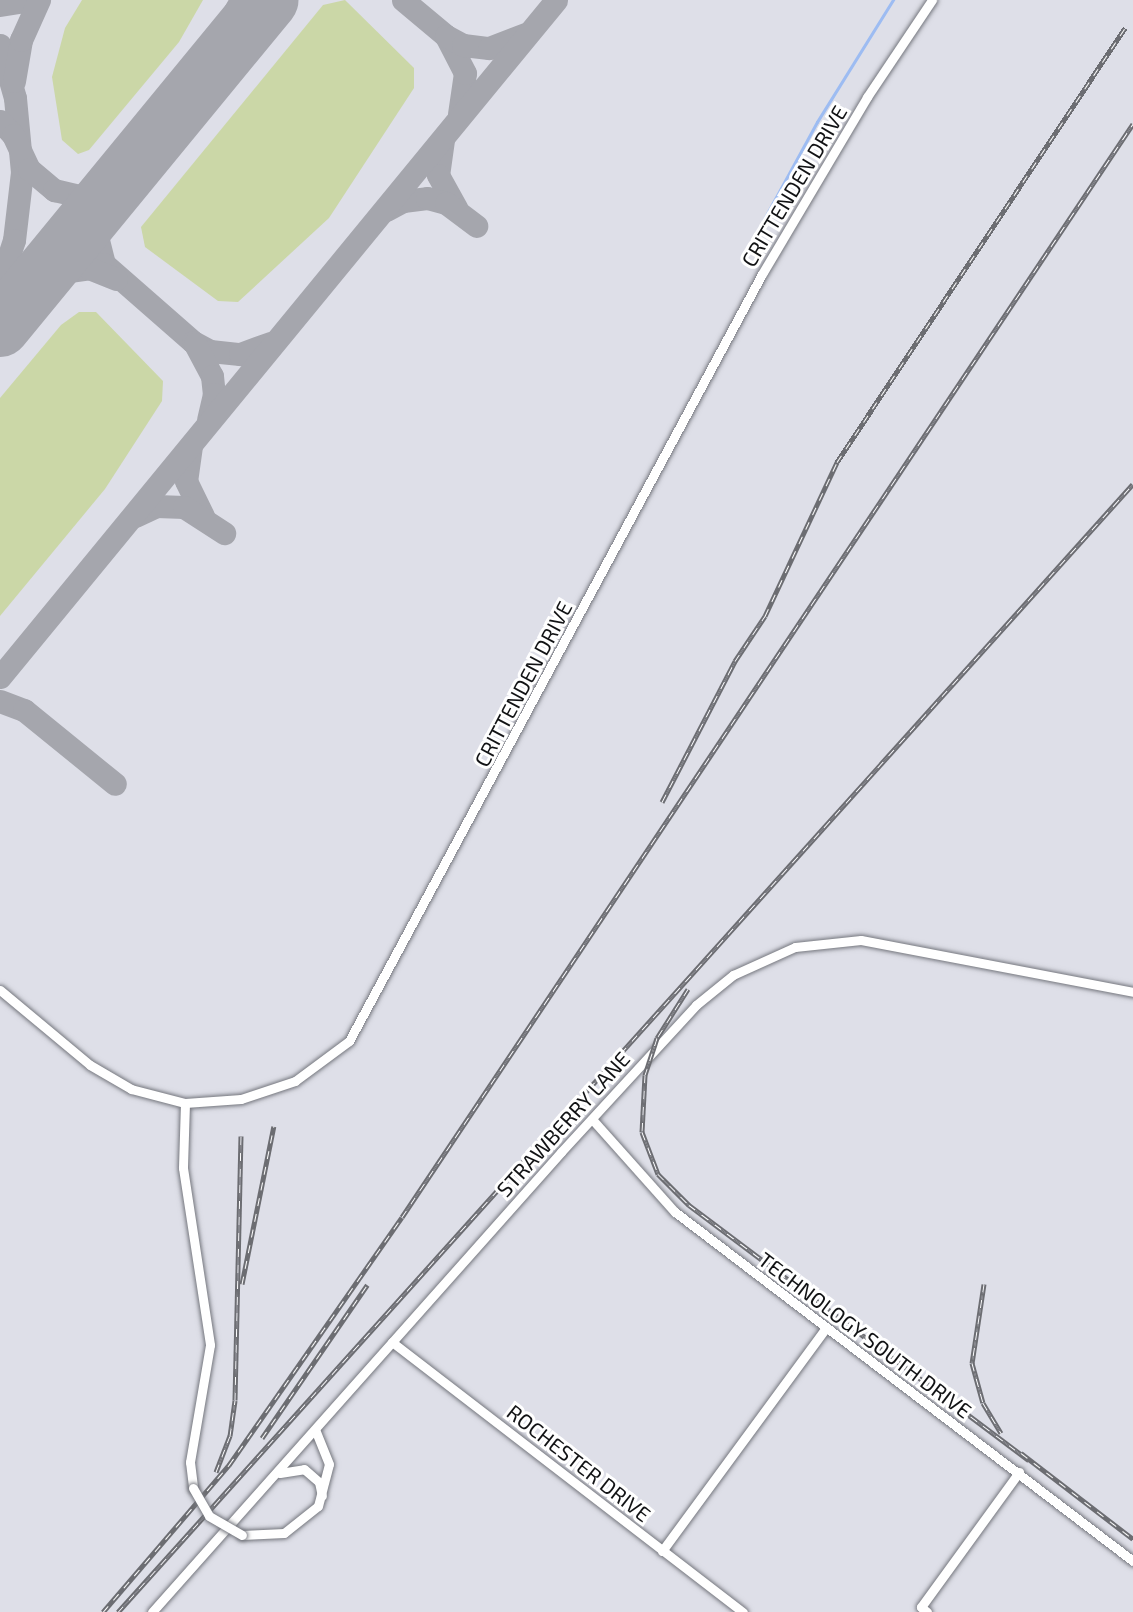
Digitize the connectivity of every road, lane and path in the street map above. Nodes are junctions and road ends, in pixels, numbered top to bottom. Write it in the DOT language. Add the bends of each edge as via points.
graph roads {
  1 [pos="932,0"];
  2 [pos="0,990"];
  3 [pos="1133,992"];
  4 [pos="185,1103"];
  5 [pos="592,1119"];
  6 [pos="826,1328"];
  7 [pos="392,1342"];
  8 [pos="316,1432"];
  9 [pos="1019,1472"];
  10 [pos="279,1473"];
  11 [pos="322,1498"];
  12 [pos="662,1551"];
  13 [pos="1133,1561"];
  14 [pos="152,1612"];
  15 [pos="743,1612"];
  16 [pos="927,1612"];
  1 -- 4 [label="street, CRITTENDEN DRIVE" via="867,97 762,274 355,1032 324,1062 295,1081 241,1099"];
  2 -- 4 [label="street, CRITTENDEN DRIVE" via="90,1065 131,1089"];
  3 -- 5 [label="street, STRAWBERRY LANE" via="889,943 845,940 803,945 746,968 713,990"];
  4 -- 11 [label="street, bridge" via="183,1167 210,1345 191,1462 193,1488 209,1516 242,1535 284,1533 304,1522"];
  5 -- 6 [label="street, TECHNOLOGY SOUTH DRIVE" via="674,1212"];
  5 -- 7 [label="street, STRAWBERRY LANE"];
  6 -- 9 [label="street, TECHNOLOGY SOUTH DRIVE"];
  6 -- 12 [label="street"];
  7 -- 8 [label="street, STRAWBERRY LANE"];
  7 -- 12 [label="street, ROCHESTER DRIVE"];
  8 -- 10 [label="street, STRAWBERRY LANE"];
  8 -- 11 [label="street" via="329,1464"];
  9 -- 13 [label="street, TECHNOLOGY SOUTH DRIVE"];
  9 -- 16 [label="street" via="921,1607"];
  10 -- 11 [label="street" via="304,1469 319,1482"];
  10 -- 14 [label="street, STRAWBERRY LANE"];
  12 -- 15 [label="street, ROCHESTER DRIVE"];
}
